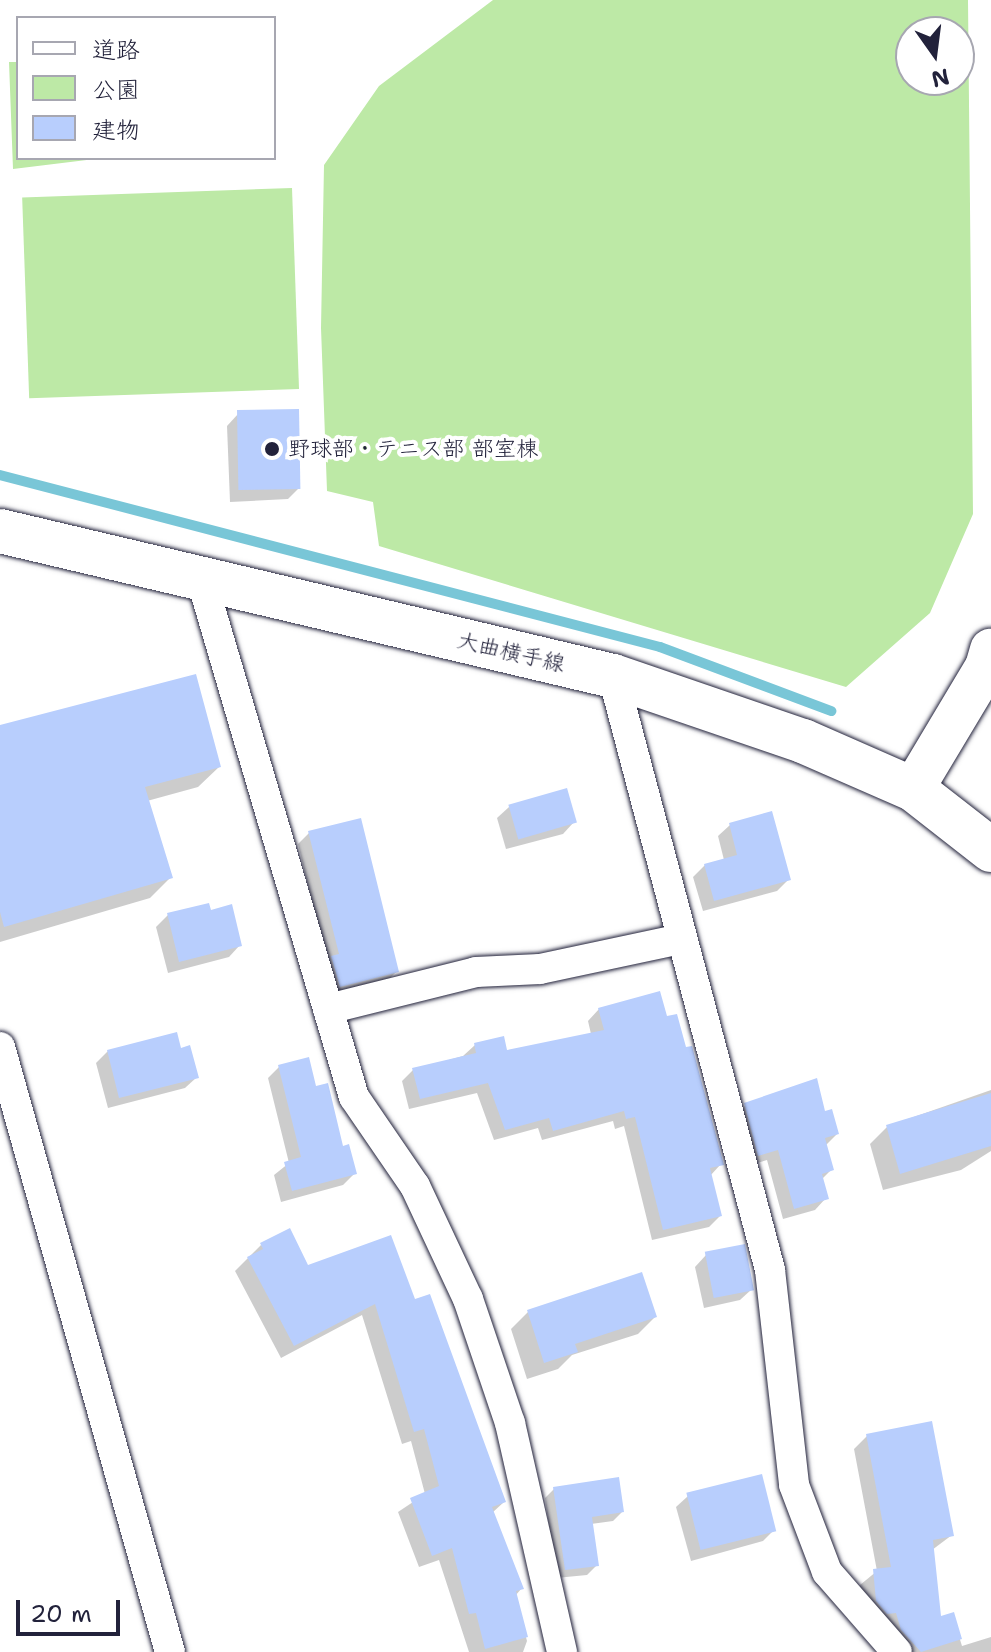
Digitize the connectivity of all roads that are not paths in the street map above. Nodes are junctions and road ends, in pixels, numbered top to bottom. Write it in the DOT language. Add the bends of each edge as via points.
graph roads {
  1 [pos="0,531"];
  2 [pos="202,581"];
  3 [pos="991,650"];
  4 [pos="613,676"];
  5 [pos="913,789"];
  6 [pos="991,850"];
  7 [pos="681,939"];
  8 [pos="328,1009"];
  9 [pos="0,1047"];
  10 [pos="170,1652"];
  11 [pos="562,1652"];
  12 [pos="897,1652"];
  1 -- 2 [label="main road, 大曲横手線"];
  2 -- 4 [label="main road, 大曲横手線"];
  2 -- 8 [label="street"];
  3 -- 5 [label="street"];
  4 -- 5 [label="main road, 大曲横手線" via="803,741"];
  4 -- 7 [label="street"];
  5 -- 6 [label="main road, 大曲横手線"];
  7 -- 8 [label="street" via="540,969 476,972"];
  7 -- 12 [label="street" via="770,1270 794,1485 827,1572"];
  8 -- 11 [label="street" via="354,1097 415,1186 468,1299 510,1423"];
  9 -- 10 [label="street"];
}
